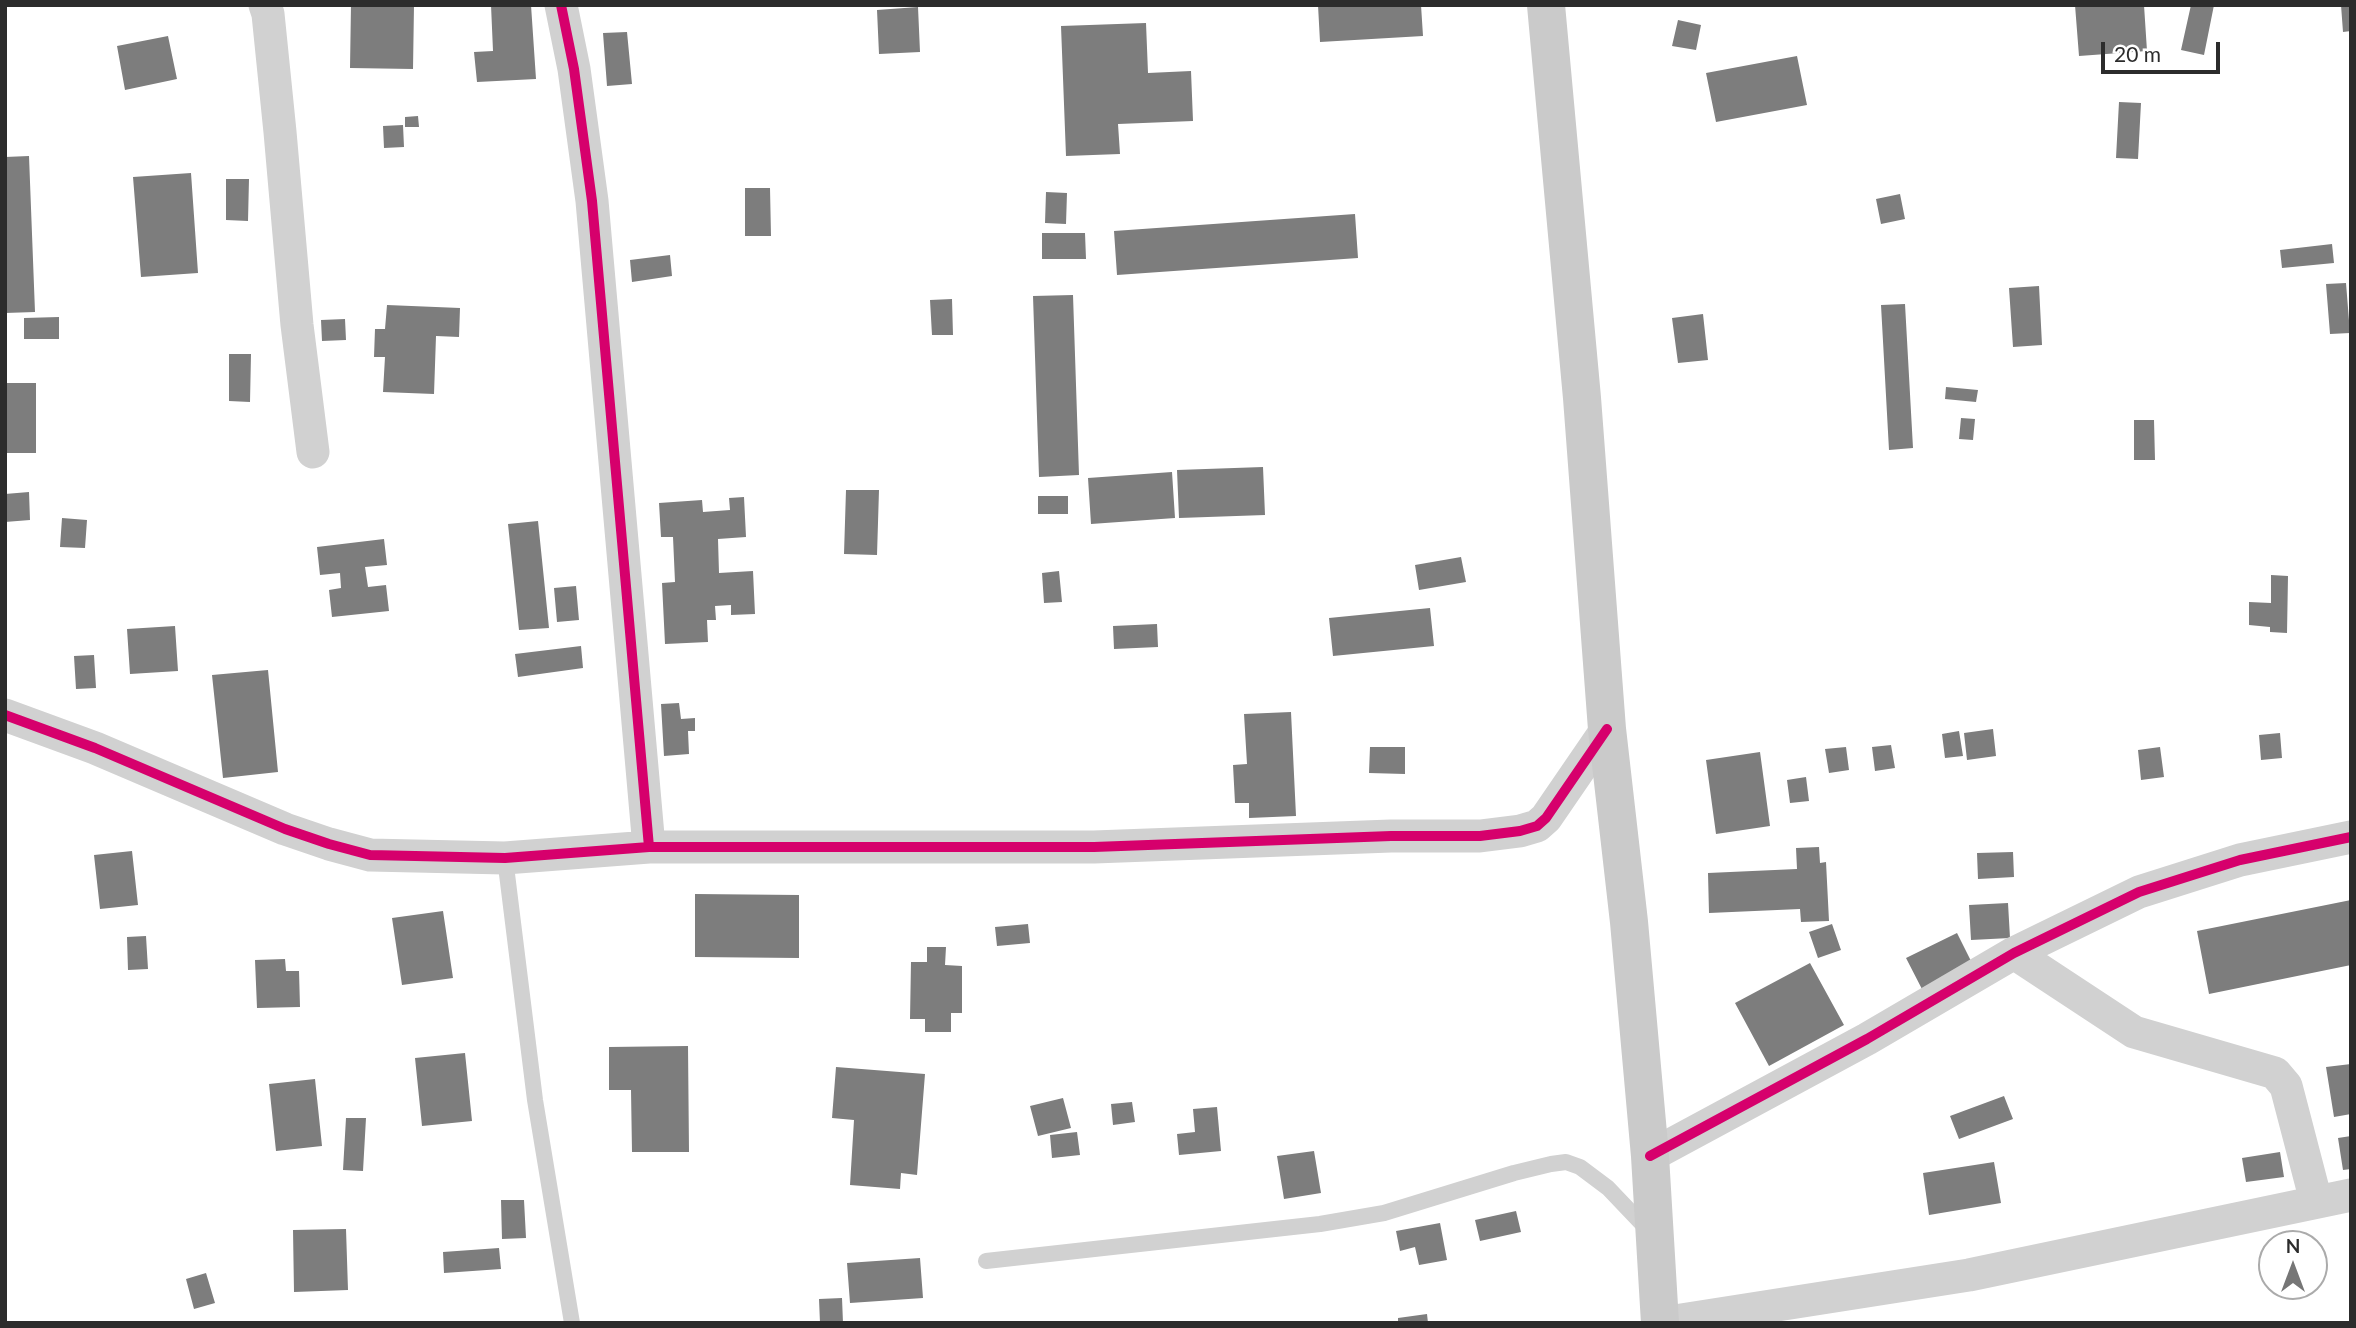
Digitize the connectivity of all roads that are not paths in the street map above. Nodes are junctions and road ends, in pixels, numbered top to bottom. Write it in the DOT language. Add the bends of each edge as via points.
graph roads {
  1 [pos="265,5"];
  2 [pos="561,5"];
  3 [pos="1546,5"];
  4 [pos="313,452"];
  5 [pos="5,715"];
  6 [pos="1607,729"];
  7 [pos="2351,837"];
  8 [pos="649,847"];
  9 [pos="505,858"];
  10 [pos="2014,953"];
  11 [pos="1650,1156"];
  12 [pos="2351,1195"];
  13 [pos="2316,1201"];
  14 [pos="1653,1236"];
  15 [pos="986,1261"];
  16 [pos="572,1323"];
  17 [pos="1661,1323"];
  1 -- 4 [label="street"];
  2 -- 8 [label="street" via="592,201"];
  3 -- 6 [label="main road"];
  5 -- 9 [label="street" via="329,844 370,855"];
  6 -- 8 [label="street" via="1537,826 1480,836 1094,847"];
  6 -- 11 [label="main road"];
  7 -- 10 [label="street" via="2240,860 2139,892"];
  8 -- 9 [label="street"];
  9 -- 16 [label="lane" via="535,1100"];
  10 -- 11 [label="street" via="1867,1039"];
  10 -- 13 [label="street" via="2134,1031 2275,1073 2286,1086"];
  11 -- 14 [label="main road"];
  12 -- 13 [label="street"];
  13 -- 17 [label="street" via="1969,1275"];
  14 -- 15 [label="lane" via="1608,1188 1566,1162 1384,1213 1320,1224"];
  14 -- 17 [label="main road"];
}
